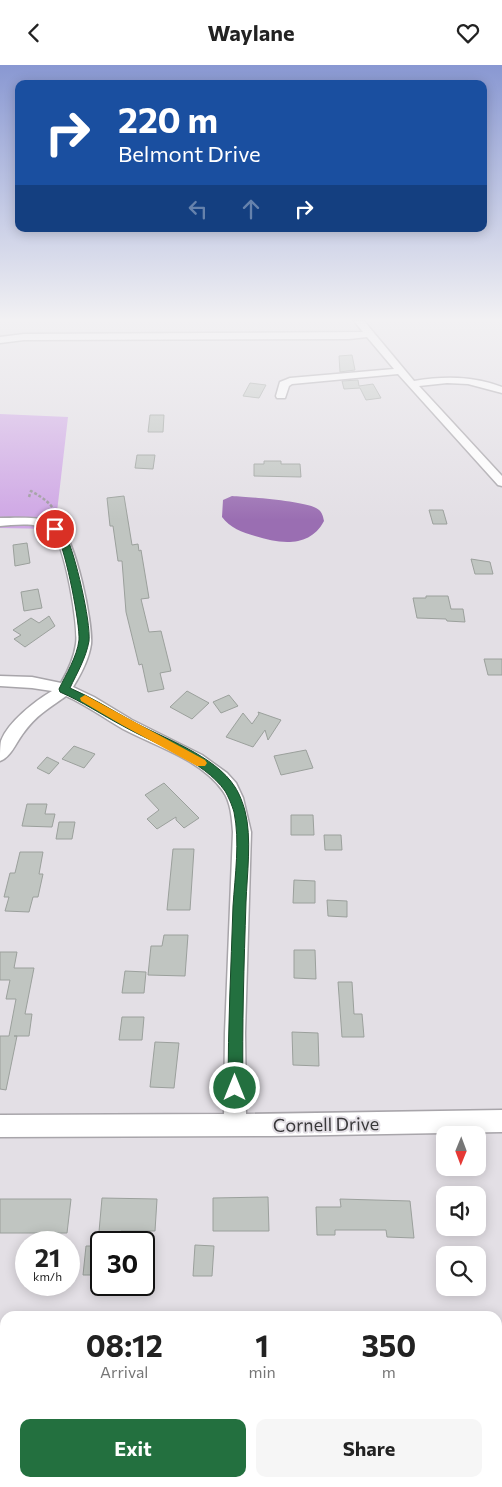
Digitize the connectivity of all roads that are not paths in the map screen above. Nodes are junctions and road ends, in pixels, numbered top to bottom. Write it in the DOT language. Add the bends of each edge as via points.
graph roads {
  1 [pos="283,387"];
  2 [pos="415,387"];
  3 [pos="281,396"];
  4 [pos="502,483"];
  5 [pos="0,522"];
  6 [pos="0,681"];
  7 [pos="64,689"];
  8 [pos="0,755"];
  9 [pos="502,1121"];
  10 [pos="0,1125"];
  11 [pos="235,1125"];
  1 -- 3 [label="street"];
  2 -- 4 [label="street"];
  5 -- 7 [label="street" via="29,522 55,529 67,548 84,639 82,651"];
  6 -- 7 [label="street" via="35,682"];
  7 -- 8 [label="street" via="31,714"];
  7 -- 11 [label="street" via="215,772 230,789 239,811 242,832"];
  9 -- 11 [label="street, Cornell Drive"];
  10 -- 11 [label="street, Cornell Drive"];
}
